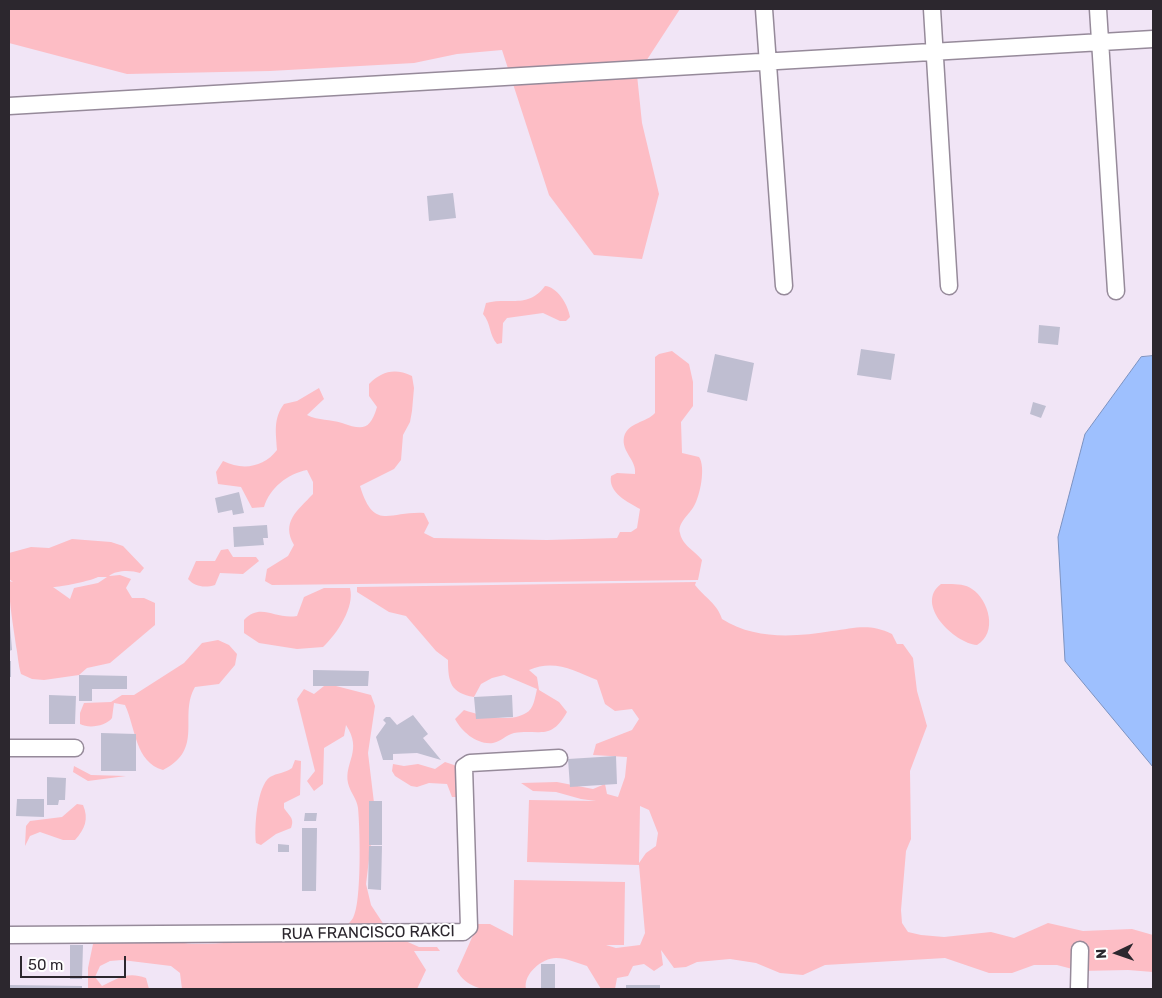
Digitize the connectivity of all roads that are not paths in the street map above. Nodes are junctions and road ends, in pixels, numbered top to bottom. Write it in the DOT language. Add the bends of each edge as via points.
graph roads {
  1 [pos="764,9"];
  2 [pos="932,9"];
  3 [pos="1098,9"];
  4 [pos="1153,38"];
  5 [pos="1100,41"];
  6 [pos="933,53"];
  7 [pos="767,61"];
  8 [pos="9,106"];
  9 [pos="784,286"];
  10 [pos="949,286"];
  11 [pos="1116,291"];
  12 [pos="9,748"];
  13 [pos="76,748"];
  14 [pos="559,758"];
  15 [pos="9,935"];
  16 [pos="1080,950"];
  17 [pos="1079,989"];
  1 -- 7 [label="street"];
  2 -- 6 [label="street"];
  3 -- 5 [label="street"];
  4 -- 5 [label="street"];
  5 -- 6 [label="street"];
  5 -- 11 [label="street"];
  6 -- 7 [label="street"];
  6 -- 10 [label="street"];
  7 -- 8 [label="street"];
  7 -- 9 [label="street"];
  12 -- 13 [label="street"];
  14 -- 15 [label="street, RUA FRANCISCO RAKCI" via="470,762 464,767 469,927 463,932"];
  16 -- 17 [label="street"];
}
